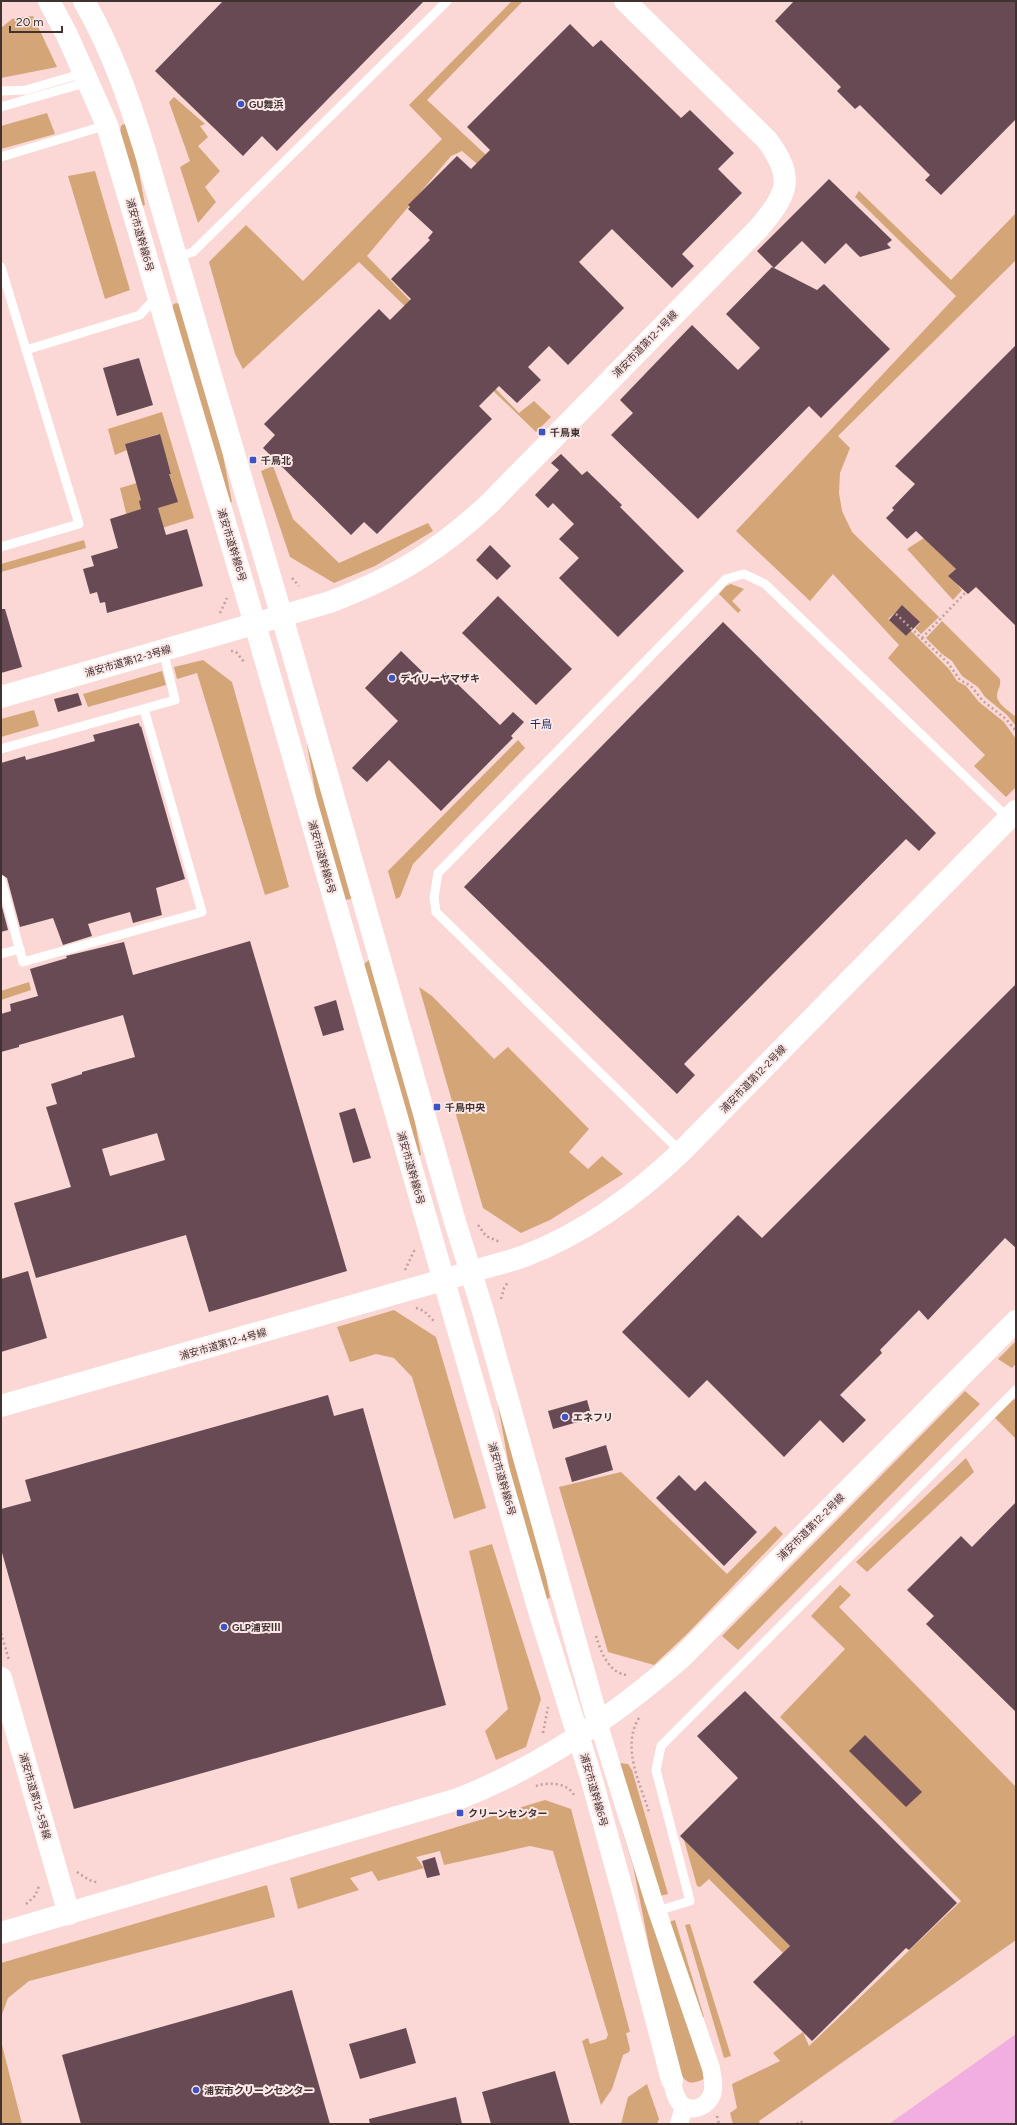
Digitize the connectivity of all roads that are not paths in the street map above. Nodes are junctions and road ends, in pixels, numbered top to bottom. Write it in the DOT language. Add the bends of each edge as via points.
graph roads {
  1 [pos="49,1"];
  2 [pos="84,1"];
  3 [pos="447,1"];
  4 [pos="625,1"];
  5 [pos="98,26"];
  6 [pos="86,78"];
  7 [pos="121,80"];
  8 [pos="1,91"];
  9 [pos="1,107"];
  10 [pos="107,125"];
  11 [pos="1,157"];
  12 [pos="176,255"];
  13 [pos="1,267"];
  14 [pos="158,295"];
  15 [pos="26,350"];
  16 [pos="1,547"];
  17 [pos="281,616"];
  18 [pos="255,624"];
  19 [pos="163,650"];
  20 [pos="1,697"];
  21 [pos="144,709"];
  22 [pos="1,749"];
  23 [pos="1012,815"];
  24 [pos="1,880"];
  25 [pos="20,949"];
  26 [pos="1,954"];
  27 [pos="681,1152"];
  28 [pos="471,1272"];
  29 [pos="445,1279"];
  30 [pos="1016,1321"];
  31 [pos="1016,1390"];
  32 [pos="1,1406"];
  33 [pos="6,1672"];
  34 [pos="598,1722"];
  35 [pos="578,1736"];
  36 [pos="657,1911"];
  37 [pos="69,1914"];
  38 [pos="1,1933"];
  39 [pos="672,2080"];
  40 [pos="682,2116"];
  1 -- 6 [label="street, 浦安市道幹線6号"];
  2 -- 5 [label="street"];
  3 -- 12 [label="lane" via="193,252"];
  4 -- 17 [label="street, 浦安市道第12-1号線" via="767,140 785,172 783,196 759,228 473,520 426,556 383,581 330,602"];
  5 -- 6 [label="street"];
  5 -- 7 [label="street"];
  6 -- 8 [label="lane" via="26,90"];
  6 -- 9 [label="lane"];
  6 -- 10 [label="street, 浦安市道幹線6号"];
  7 -- 10 [label="street"];
  7 -- 12 [label="street"];
  10 -- 11 [label="lane"];
  10 -- 14 [label="street, 浦安市道幹線6号"];
  12 -- 14 [label="street"];
  12 -- 17 [label="street"];
  13 -- 15 [label="lane"];
  14 -- 15 [label="lane" via="140,315"];
  14 -- 18 [label="street, 浦安市道幹線6号"];
  15 -- 16 [label="lane" via="79,524"];
  17 -- 18 [label="street, 浦安市道第12-1号線"];
  17 -- 28 [label="street, 浦安市道幹線6号"];
  18 -- 19 [label="street, 浦安市道第12-3号線"];
  18 -- 29 [label="street, 浦安市道幹線6号"];
  19 -- 20 [label="street, 浦安市道第12-3号線"];
  19 -- 21 [label="lane" via="175,700"];
  21 -- 22 [label="lane"];
  21 -- 25 [label="lane" via="202,912 24,962"];
  23 -- 27 [label="street, 浦安市道第12-2号線"];
  23 -- 27 [label="lane" via="765,584 744,574 726,579 438,873 434,898 436,912"];
  24 -- 25 [label="lane"];
  25 -- 26 [label="lane"];
  27 -- 28 [label="street, 浦安市道第12-2号線" via="634,1194 592,1222 526,1255"];
  28 -- 29 [label="street, 浦安市道第12-2号線"];
  28 -- 34 [label="street, 浦安市道幹線6号"];
  29 -- 32 [label="street, 浦安市道第12-4号線"];
  29 -- 35 [label="street, 浦安市道幹線6号" via="539,1611"];
  30 -- 34 [label="street, 浦安市道第12-2号線" via="681,1658 652,1683"];
  31 -- 36 [label="lane" via="661,1746 656,1770 690,1901"];
  33 -- 37 [label="street, 浦安市道第12-5号線"];
  34 -- 35 [label="street, 浦安市道第12-2号線"];
  34 -- 36 [label="street, 浦安市道幹線6号"];
  35 -- 37 [label="street, 浦安市道第12-2号線" via="512,1777 458,1799"];
  35 -- 39 [label="street, 浦安市道幹線6号" via="625,1900"];
  36 -- 40 [label="street, 浦安市道幹線6号" via="713,2081 710,2099"];
  37 -- 38 [label="street, 浦安市道第12-2号線"];
  39 -- 40 [label="street, 浦安市道幹線6号"];
}
